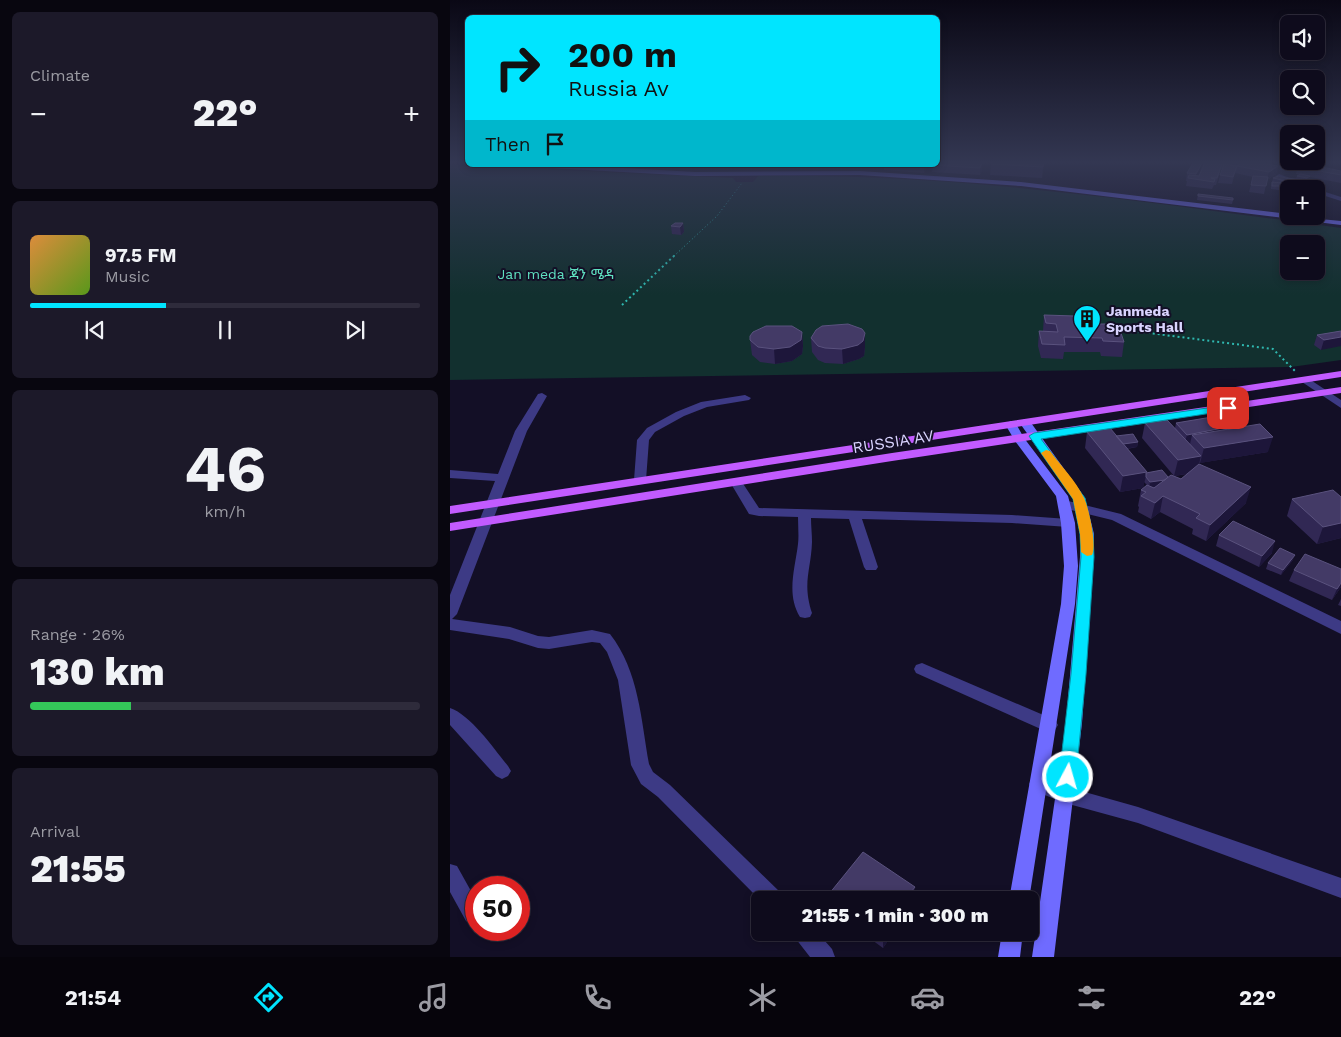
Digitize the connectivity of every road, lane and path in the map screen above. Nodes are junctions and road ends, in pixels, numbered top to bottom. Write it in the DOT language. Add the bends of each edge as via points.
graph roads {
  1 [pos="725,206"];
  2 [pos="1195,206"];
  3 [pos="1341,224"];
  4 [pos="622,305"];
  5 [pos="1080,324"];
  6 [pos="1099,326"];
  7 [pos="1109,328"];
  8 [pos="1341,374"];
  9 [pos="1306,380"];
  10 [pos="1341,390"];
  11 [pos="1325,393"];
  12 [pos="542,396"];
  13 [pos="745,398"];
  14 [pos="1341,405"];
  15 [pos="1025,422"];
  16 [pos="1011,424"];
  17 [pos="1027,438"];
  18 [pos="450,474"];
  19 [pos="503,478"];
  20 [pos="640,480"];
  21 [pos="736,482"];
  22 [pos="491,504"];
  23 [pos="1064,504"];
  24 [pos="1081,507"];
  25 [pos="450,510"];
  26 [pos="804,514"];
  27 [pos="854,514"];
  28 [pos="487,522"];
  29 [pos="1068,522"];
  30 [pos="450,527"];
  31 [pos="871,567"];
  32 [pos="450,614"];
  33 [pos="805,614"];
  34 [pos="450,624"];
  35 [pos="1341,628"];
  36 [pos="922,669"];
  37 [pos="1058,672"];
  38 [pos="1079,674"];
  39 [pos="450,715"];
  40 [pos="1049,725"];
  41 [pos="502,771"];
  42 [pos="1038,784"];
  43 [pos="1065,795"];
  44 [pos="450,873"];
  45 [pos="1341,888"];
  46 [pos="765,891"];
  47 [pos="1020,891"];
  48 [pos="465,899"];
  49 [pos="811,941"];
  50 [pos="1012,941"];
  51 [pos="824,957"];
  52 [pos="1009,957"];
  53 [pos="1043,957"];
  1 -- 4 [label="path"];
  2 -- 3 [label="main road"];
  5 -- 6 [label="path"];
  7 -- 9 [label="path" via="1273,349"];
  8 -- 9 [label="main road, RUSSIA AV"];
  9 -- 11 [label="street"];
  9 -- 15 [label="main road, RUSSIA AV"];
  10 -- 11 [label="main road, RUSSIA AV"];
  11 -- 14 [label="street"];
  11 -- 17 [label="main road, RUSSIA AV"];
  12 -- 19 [label="street" via="521,431"];
  13 -- 20 [label="street" via="705,404 651,430 643,440"];
  15 -- 16 [label="main road, RUSSIA AV"];
  15 -- 17 [label="main road"];
  16 -- 17 [label="main road"];
  16 -- 20 [label="main road, RUSSIA AV"];
  17 -- 21 [label="main road, RUSSIA AV"];
  17 -- 23 [label="main road"];
  17 -- 24 [label="main road" via="1079,498"];
  18 -- 19 [label="street"];
  19 -- 22 [label="street"];
  20 -- 22 [label="main road, RUSSIA AV"];
  21 -- 26 [label="street" via="754,511"];
  21 -- 28 [label="main road, RUSSIA AV"];
  22 -- 25 [label="main road, RUSSIA AV"];
  22 -- 28 [label="street"];
  23 -- 24 [label="street"];
  23 -- 29 [label="main road"];
  24 -- 35 [label="street" via="1124,521"];
  24 -- 38 [label="main road" via="1087,557"];
  26 -- 27 [label="street"];
  26 -- 33 [label="street" via="805,543 799,579"];
  27 -- 29 [label="street"];
  27 -- 31 [label="street"];
  28 -- 30 [label="main road, RUSSIA AV"];
  28 -- 32 [label="street"];
  29 -- 37 [label="main road" via="1071,566"];
  34 -- 46 [label="street" via="549,643 592,636 605,638 614,650 626,680 640,765 647,778"];
  36 -- 40 [label="street"];
  37 -- 38 [label="main road"];
  37 -- 40 [label="main road"];
  38 -- 43 [label="main road"];
  39 -- 41 [label="street"];
  40 -- 42 [label="main road"];
  42 -- 43 [label="street"];
  42 -- 47 [label="main road"];
  43 -- 45 [label="street" via="1138,815"];
  43 -- 53 [label="main road"];
  44 -- 48 [label="street"];
  49 -- 51 [label="street"];
  50 -- 52 [label="main road"];
}
